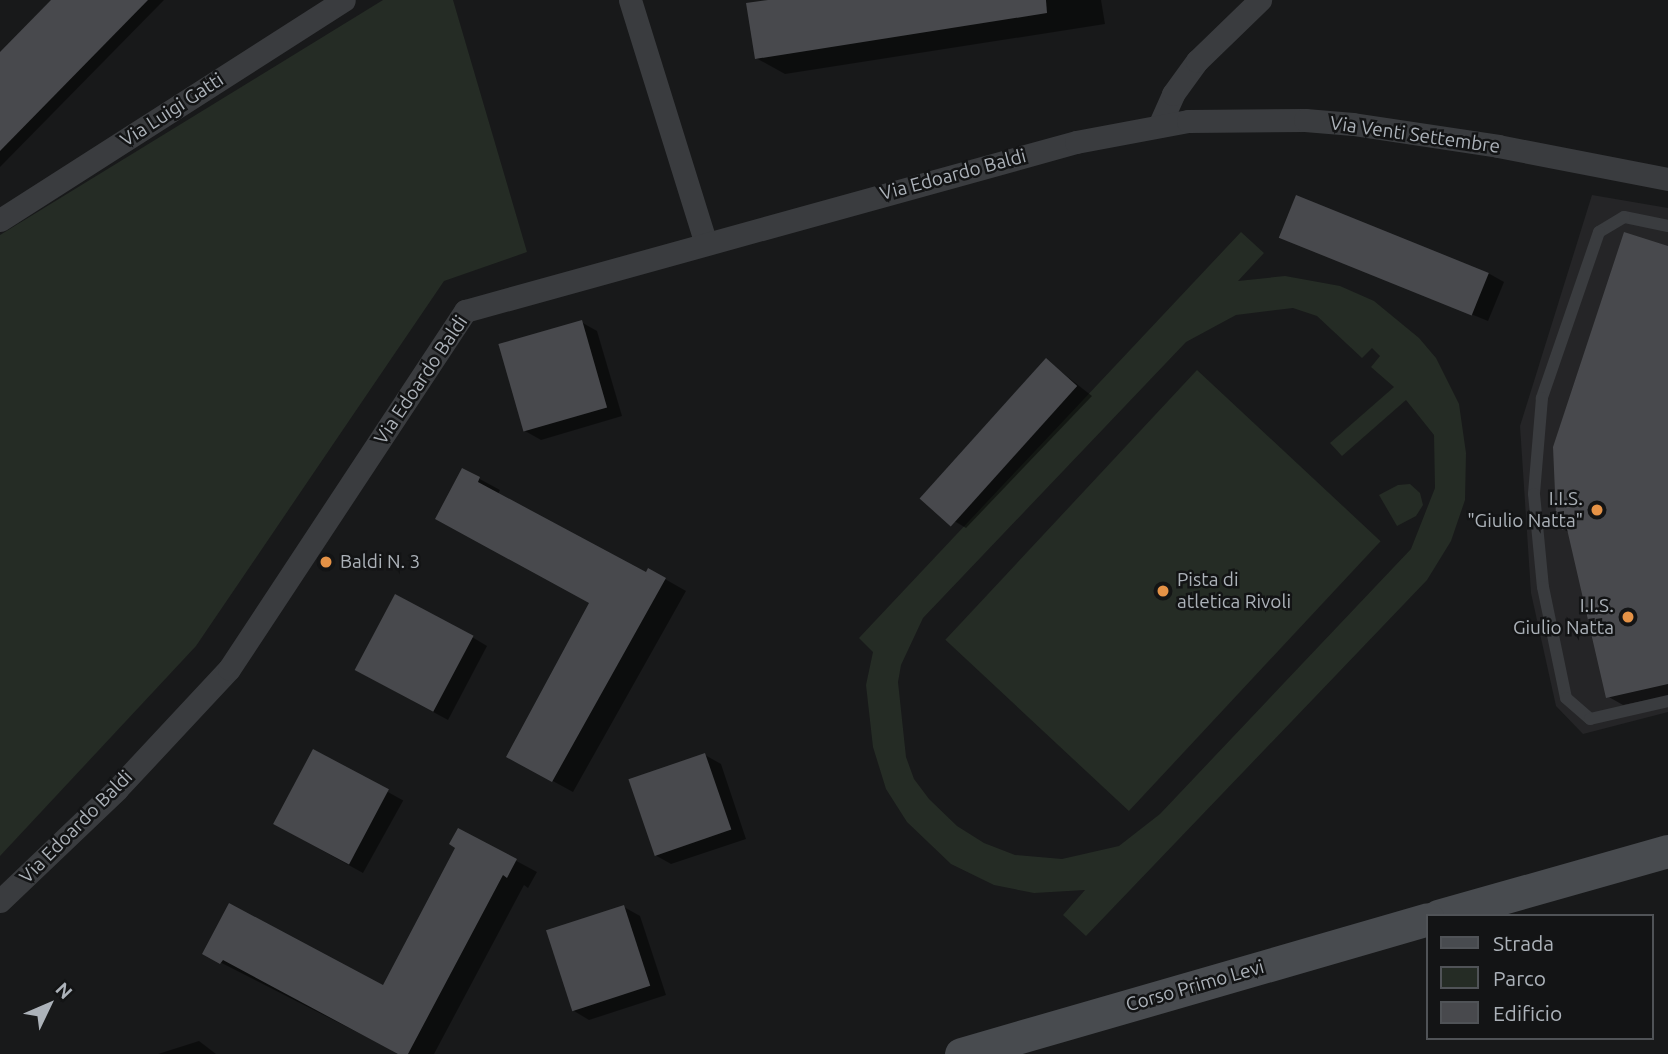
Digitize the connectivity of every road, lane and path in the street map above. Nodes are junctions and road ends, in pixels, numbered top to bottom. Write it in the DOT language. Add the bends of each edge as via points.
graph roads {
  1 [pos="344,0"];
  2 [pos="630,0"];
  3 [pos="1261,0"];
  4 [pos="1159,126"];
  5 [pos="1668,179"];
  6 [pos="0,220"];
  7 [pos="1668,226"];
  8 [pos="705,241"];
  9 [pos="1668,701"];
  10 [pos="1668,851"];
  11 [pos="0,901"];
  12 [pos="1445,914"];
  13 [pos="1426,920"];
  14 [pos="961,1054"];
  1 -- 6 [label="street, Via Luigi Gatti"];
  2 -- 8 [label="street"];
  3 -- 4 [label="street" via="1196,61 1173,94"];
  4 -- 5 [label="street, Via Venti Settembre" via="1245,120 1353,124"];
  4 -- 8 [label="street, Via Edoardo Baldi" via="1076,142"];
  7 -- 9 [label="lane" via="1623,217 1599,232 1542,398 1534,494 1543,587 1566,698 1590,719"];
  8 -- 11 [label="street, Via Edoardo Baldi" via="466,310 229,669 117,789"];
  10 -- 12 [label="main road"];
  13 -- 14 [label="main road, Corso Primo Levi"];
}
